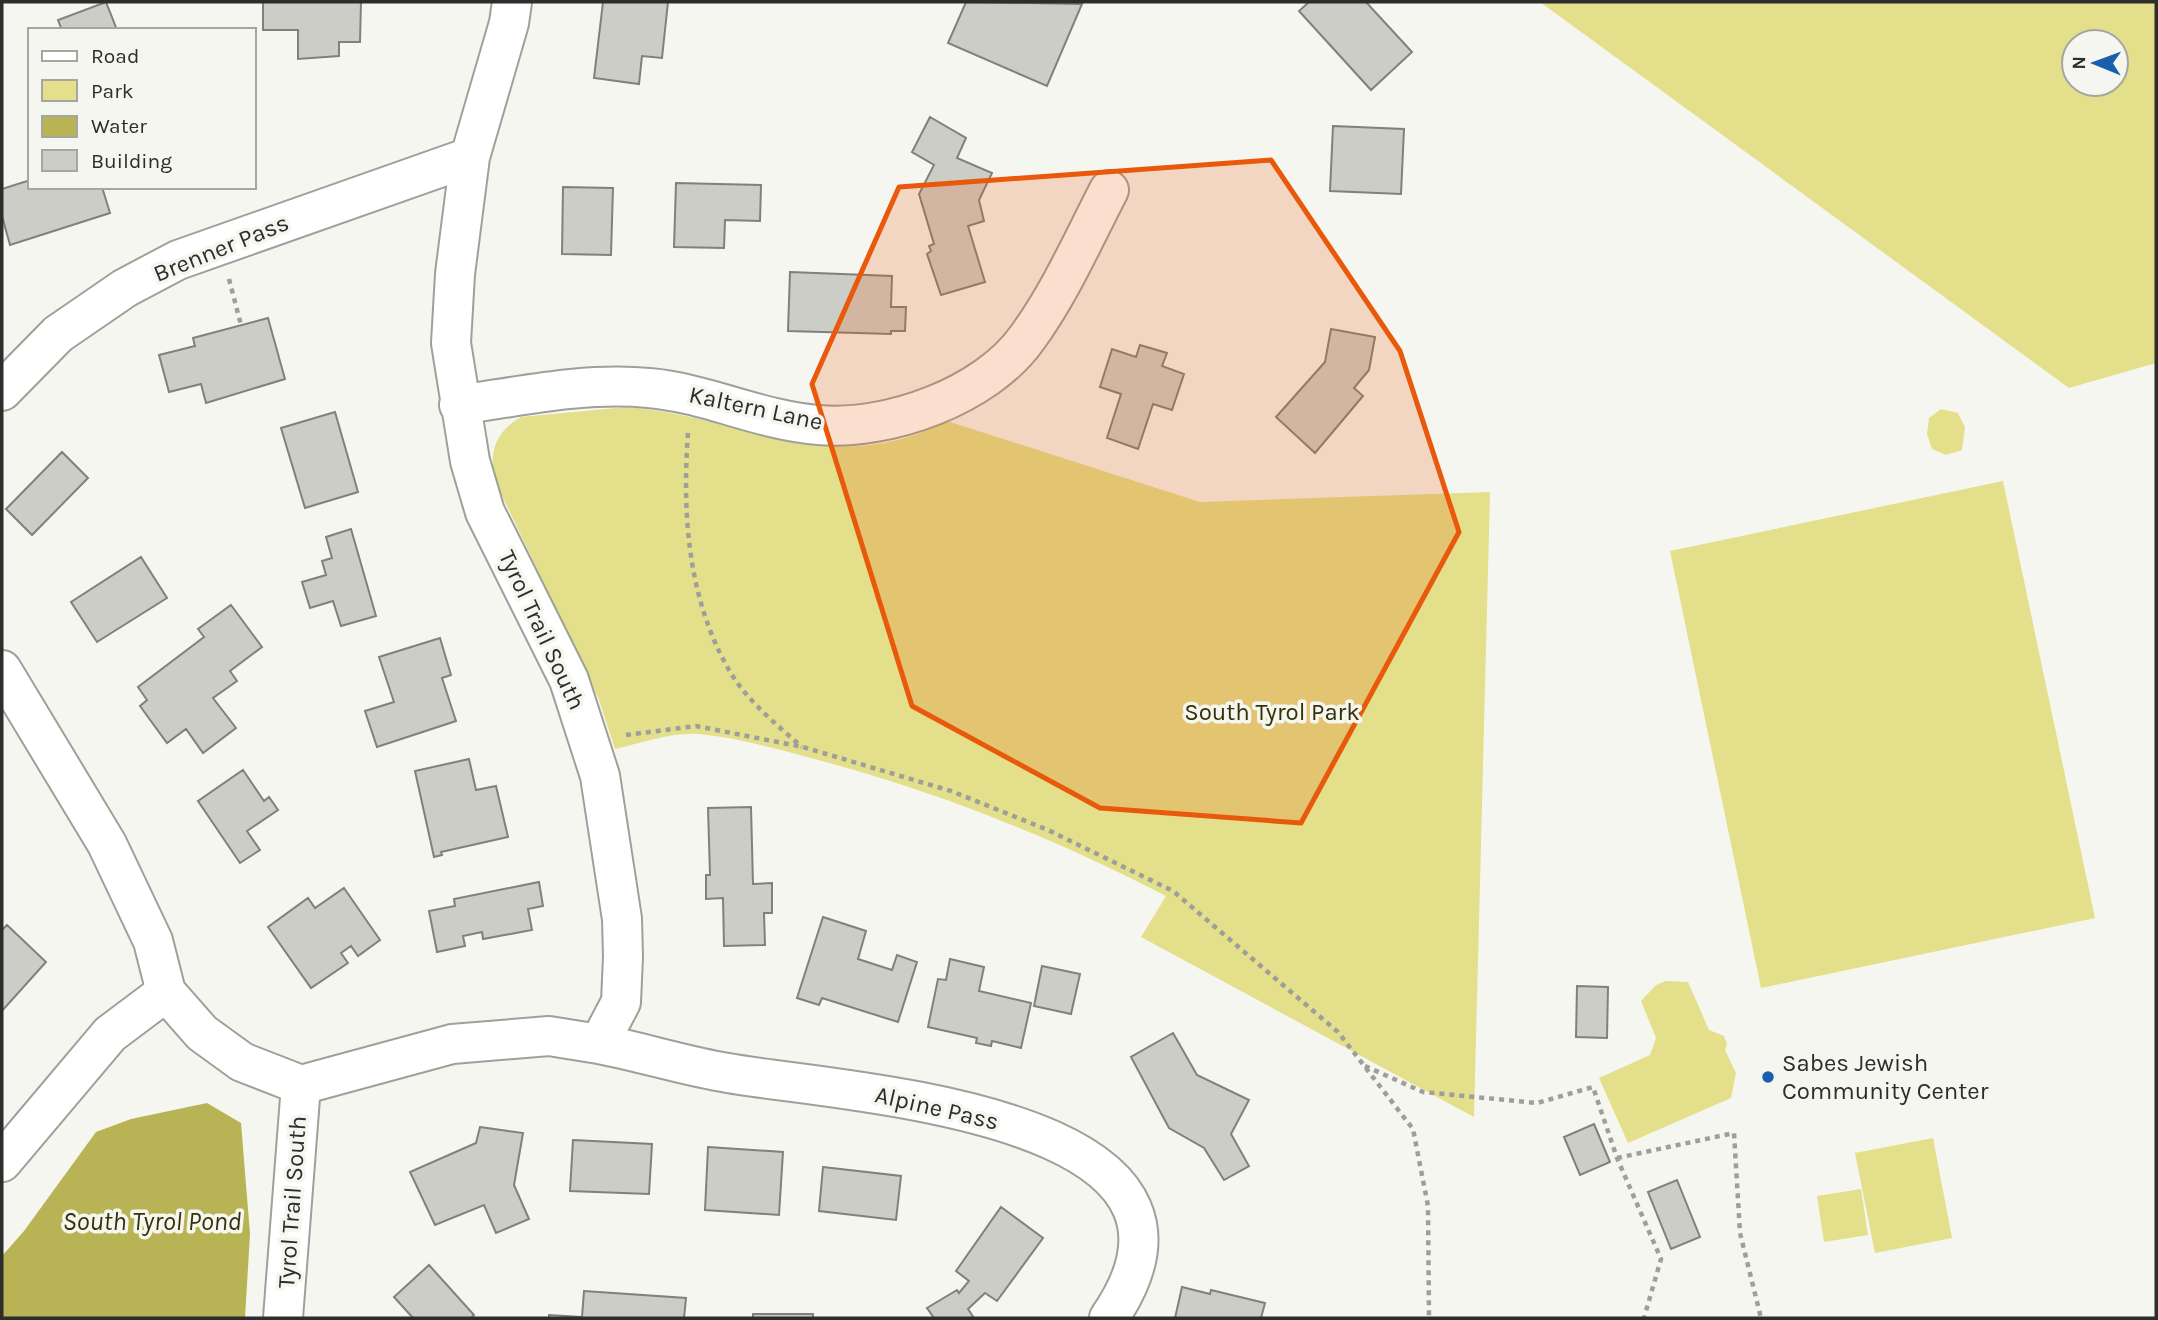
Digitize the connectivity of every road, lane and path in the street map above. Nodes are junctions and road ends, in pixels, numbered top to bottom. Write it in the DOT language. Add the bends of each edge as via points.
graph roads {
  1 [pos="512,2"];
  2 [pos="470,157"];
  3 [pos="1110,190"];
  4 [pos="221,244"];
  5 [pos="241,326"];
  6 [pos="2,391"];
  7 [pos="691,393"];
  8 [pos="459,405"];
  9 [pos="2,670"];
  10 [pos="589,739"];
  11 [pos="803,747"];
  12 [pos="166,992"];
  13 [pos="598,1044"];
  14 [pos="1364,1066"];
  15 [pos="301,1085"];
  16 [pos="1617,1158"];
  17 [pos="2,1162"];
  18 [pos="283,1318"];
  19 [pos="1109,1318"];
  20 [pos="1429,1318"];
  21 [pos="1644,1318"];
  22 [pos="1761,1318"];
  1 -- 2 [label="street, Tyrol Trail South"];
  2 -- 4 [label="street, Brenner Pass"];
  2 -- 8 [label="street, Tyrol Trail South" via="451,343"];
  3 -- 7 [label="street, Kaltern Lane" via="1026,341 986,376 932,406 881,423 819,425"];
  4 -- 5 [label="path"];
  4 -- 6 [label="street, Brenner Pass" via="125,288 58,334"];
  7 -- 8 [label="street, Kaltern Lane" via="646,387 559,390"];
  7 -- 11 [label="path" via="686,457 689,555 706,624 730,672 763,713"];
  8 -- 10 [label="street, Tyrol Trail South" via="485,512 560,660"];
  9 -- 12 [label="street, Tyrol Trail South" via="107,844 153,941"];
  10 -- 11 [label="path" via="696,726"];
  10 -- 13 [label="street, Tyrol Trail South" via="611,833 622,919 621,1002"];
  11 -- 14 [label="path" via="951,791 1048,830 1173,891 1338,1032"];
  12 -- 15 [label="street, Tyrol Trail South" via="202,1034 242,1062"];
  12 -- 17 [label="street" via="110,1034"];
  13 -- 15 [label="street, Tyrol Trail South" via="549,1036 452,1044"];
  13 -- 19 [label="street, Alpine Pass" via="726,1073 925,1100 987,1116 1088,1159 1115,1179 1138,1232 1133,1272"];
  14 -- 16 [label="path" via="1423,1092 1536,1102 1593,1087"];
  14 -- 20 [label="path" via="1413,1129 1428,1206"];
  15 -- 18 [label="street, Tyrol Trail South"];
  16 -- 21 [label="path" via="1661,1259"];
  16 -- 22 [label="path" via="1734,1133 1740,1233"];
}
